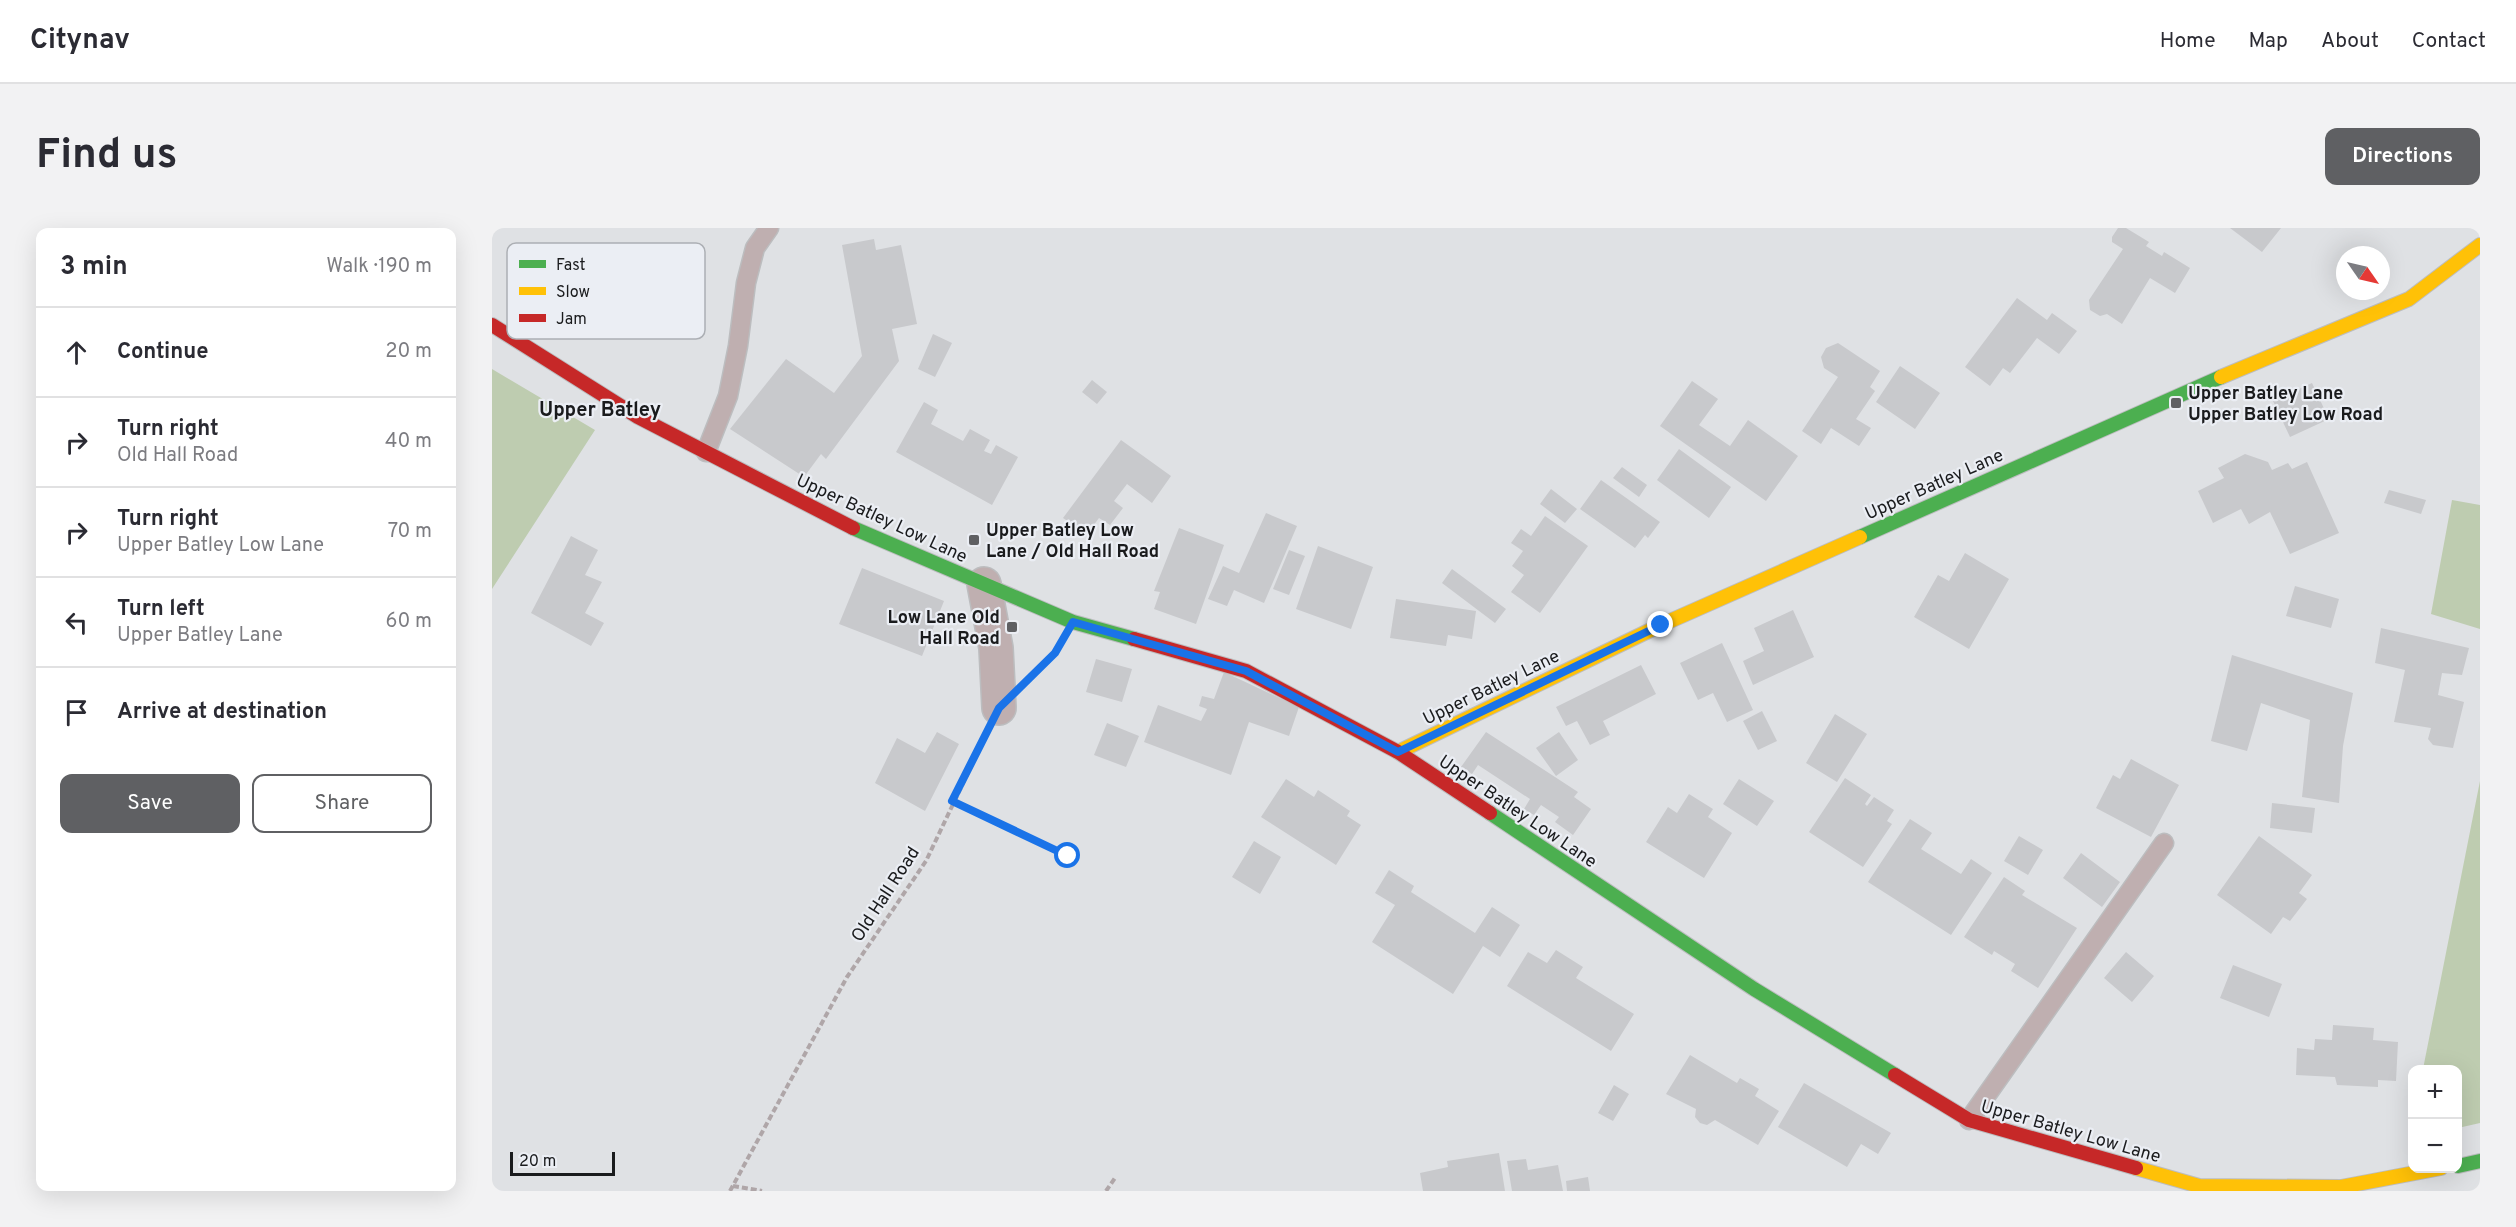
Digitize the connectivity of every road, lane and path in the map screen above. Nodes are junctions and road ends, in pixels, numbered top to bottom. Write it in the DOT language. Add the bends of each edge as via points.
graph roads {
  1 [pos="768,228"];
  2 [pos="2480,245"];
  3 [pos="492,325"];
  4 [pos="507,334"];
  5 [pos="514,339"];
  6 [pos="706,452"];
  7 [pos="984,584"];
  8 [pos="1073,622"];
  9 [pos="999,708"];
  10 [pos="1398,752"];
  11 [pos="952,801"];
  12 [pos="2164,843"];
  13 [pos="1068,856"];
  14 [pos="1969,1120"];
  15 [pos="2480,1161"];
  16 [pos="2462,1165"];
  17 [pos="2415,1173"];
  18 [pos="1115,1178"];
  19 [pos="734,1186"];
  20 [pos="2198,1189"];
  21 [pos="730,1191"];
  22 [pos="762,1191"];
  23 [pos="1106,1191"];
  1 -- 6 [label="lane" via="755,248 728,396"];
  2 -- 10 [label="street, Upper Batley Lane" via="2409,299 2183,393 1672,620"];
  3 -- 4 [label="street, Upper Batley Low Lane"];
  5 -- 6 [label="street, Upper Batley Low Lane" via="638,417"];
  6 -- 7 [label="street, Upper Batley Low Lane" via="843,524"];
  7 -- 8 [label="street, Upper Batley Low Lane"];
  7 -- 9 [label="street" via="996,648"];
  8 -- 9 [label="path, Old Hall Road" via="1055,653"];
  8 -- 10 [label="street, Upper Batley Low Lane" via="1246,671"];
  9 -- 11 [label="path, Old Hall Road"];
  10 -- 14 [label="street, Upper Batley Low Lane" via="1754,989"];
  11 -- 13 [label="path"];
  11 -- 19 [label="path, Old Hall Road" via="926,861 847,977"];
  12 -- 14 [label="lane"];
  14 -- 20 [label="street, Upper Batley Low Lane"];
  15 -- 16 [label="street"];
  17 -- 20 [label="street, Upper Batley Low Lane" via="2341,1187"];
  18 -- 23 [label="path"];
  19 -- 21 [label="path, Old Hall Road"];
  19 -- 22 [label="path"];
}
